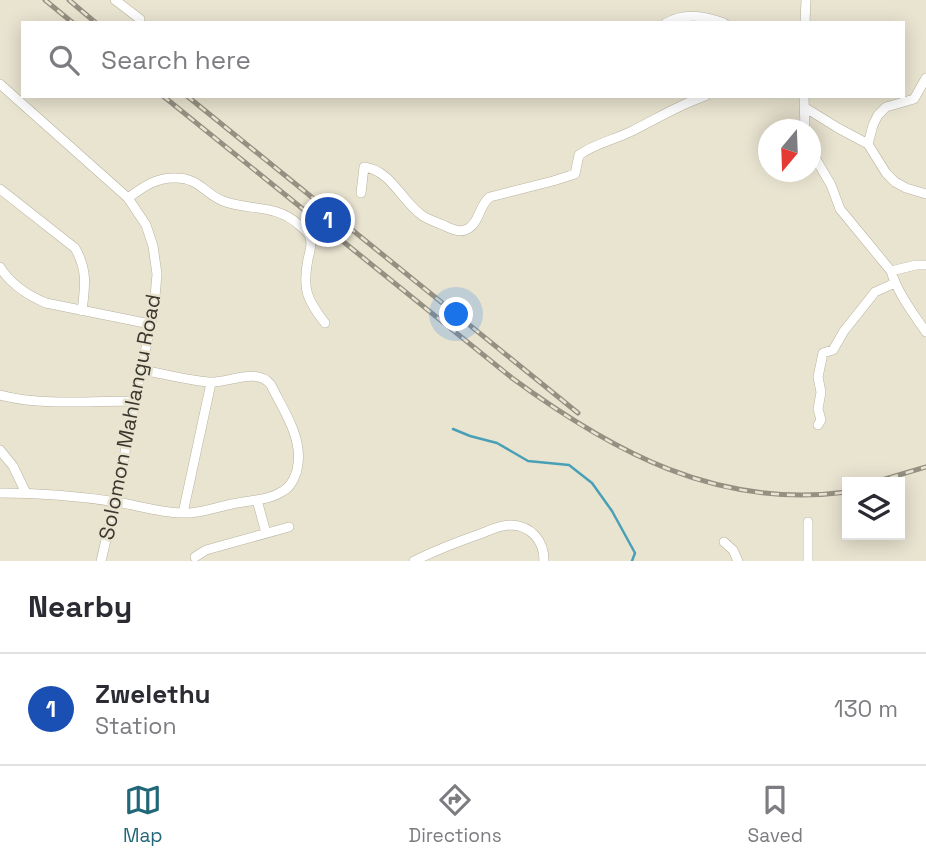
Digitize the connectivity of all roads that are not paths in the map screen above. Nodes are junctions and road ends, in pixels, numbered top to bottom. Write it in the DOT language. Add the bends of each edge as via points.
graph roads {
  1 [pos="115,0"];
  2 [pos="806,0"];
  3 [pos="140,19"];
  4 [pos="670,21"];
  5 [pos="717,21"];
  6 [pos="805,21"];
  7 [pos="926,78"];
  8 [pos="0,84"];
  9 [pos="699,98"];
  10 [pos="804,98"];
  11 [pos="804,107"];
  12 [pos="805,119"];
  13 [pos="868,144"];
  14 [pos="821,168"];
  15 [pos="0,189"];
  16 [pos="361,193"];
  17 [pos="926,194"];
  18 [pos="128,198"];
  19 [pos="310,238"];
  20 [pos="335,240"];
  21 [pos="926,265"];
  22 [pos="0,267"];
  23 [pos="891,271"];
  24 [pos="895,283"];
  25 [pos="82,311"];
  26 [pos="325,323"];
  27 [pos="150,324"];
  28 [pos="926,332"];
  29 [pos="142,370"];
  30 [pos="211,383"];
  31 [pos="0,395"];
  32 [pos="135,401"];
  33 [pos="818,425"];
  34 [pos="0,450"];
  35 [pos="0,493"];
  36 [pos="26,493"];
  37 [pos="257,500"];
  38 [pos="115,502"];
  39 [pos="183,513"];
  40 [pos="808,523"];
  41 [pos="289,527"];
  42 [pos="266,533"];
  43 [pos="724,542"];
  44 [pos="195,557"];
  45 [pos="101,561"];
  46 [pos="414,561"];
  47 [pos="544,561"];
  48 [pos="738,561"];
  49 [pos="808,561"];
  1 -- 3 [label="street"];
  2 -- 6 [label="street"];
  4 -- 5 [label="street" via="695,15"];
  7 -- 13 [label="street" via="914,99 886,107 878,115"];
  8 -- 18 [label="street, Solomon Mahlangu Road"];
  9 -- 16 [label="street" via="587,149 579,155 575,174 490,197 471,227 464,230 423,216 374,168 365,167"];
  10 -- 11 [label="street"];
  11 -- 12 [label="street"];
  11 -- 13 [label="street"];
  13 -- 17 [label="street" via="895,182"];
  14 -- 23 [label="street" via="841,209"];
  15 -- 25 [label="street" via="75,248 85,272"];
  18 -- 19 [label="street" via="163,178 190,179 223,201 279,212"];
  18 -- 27 [label="street, Solomon Mahlangu Road" via="146,225 156,260 157,291"];
  19 -- 20 [label="street"];
  19 -- 26 [label="street" via="307,290 312,307"];
  21 -- 23 [label="street"];
  22 -- 25 [label="street" via="32,297"];
  23 -- 24 [label="street"];
  24 -- 28 [label="street"];
  24 -- 33 [label="street" via="875,292 833,350 823,353"];
  25 -- 27 [label="street"];
  27 -- 29 [label="street, Solomon Mahlangu Road"];
  29 -- 30 [label="street"];
  29 -- 32 [label="street, Solomon Mahlangu Road"];
  30 -- 37 [label="street" via="254,376 267,379 295,434 298,464 290,484"];
  30 -- 39 [label="street"];
  31 -- 32 [label="street" via="42,401"];
  32 -- 38 [label="street, Solomon Mahlangu Road"];
  34 -- 36 [label="street"];
  35 -- 36 [label="street"];
  36 -- 38 [label="street"];
  37 -- 39 [label="street"];
  37 -- 42 [label="street"];
  38 -- 39 [label="street"];
  38 -- 45 [label="street, Solomon Mahlangu Road"];
  40 -- 49 [label="street"];
  41 -- 42 [label="street"];
  42 -- 44 [label="street"];
  43 -- 48 [label="street"];
  46 -- 47 [label="street" via="444,546 512,525 535,535"];
}
